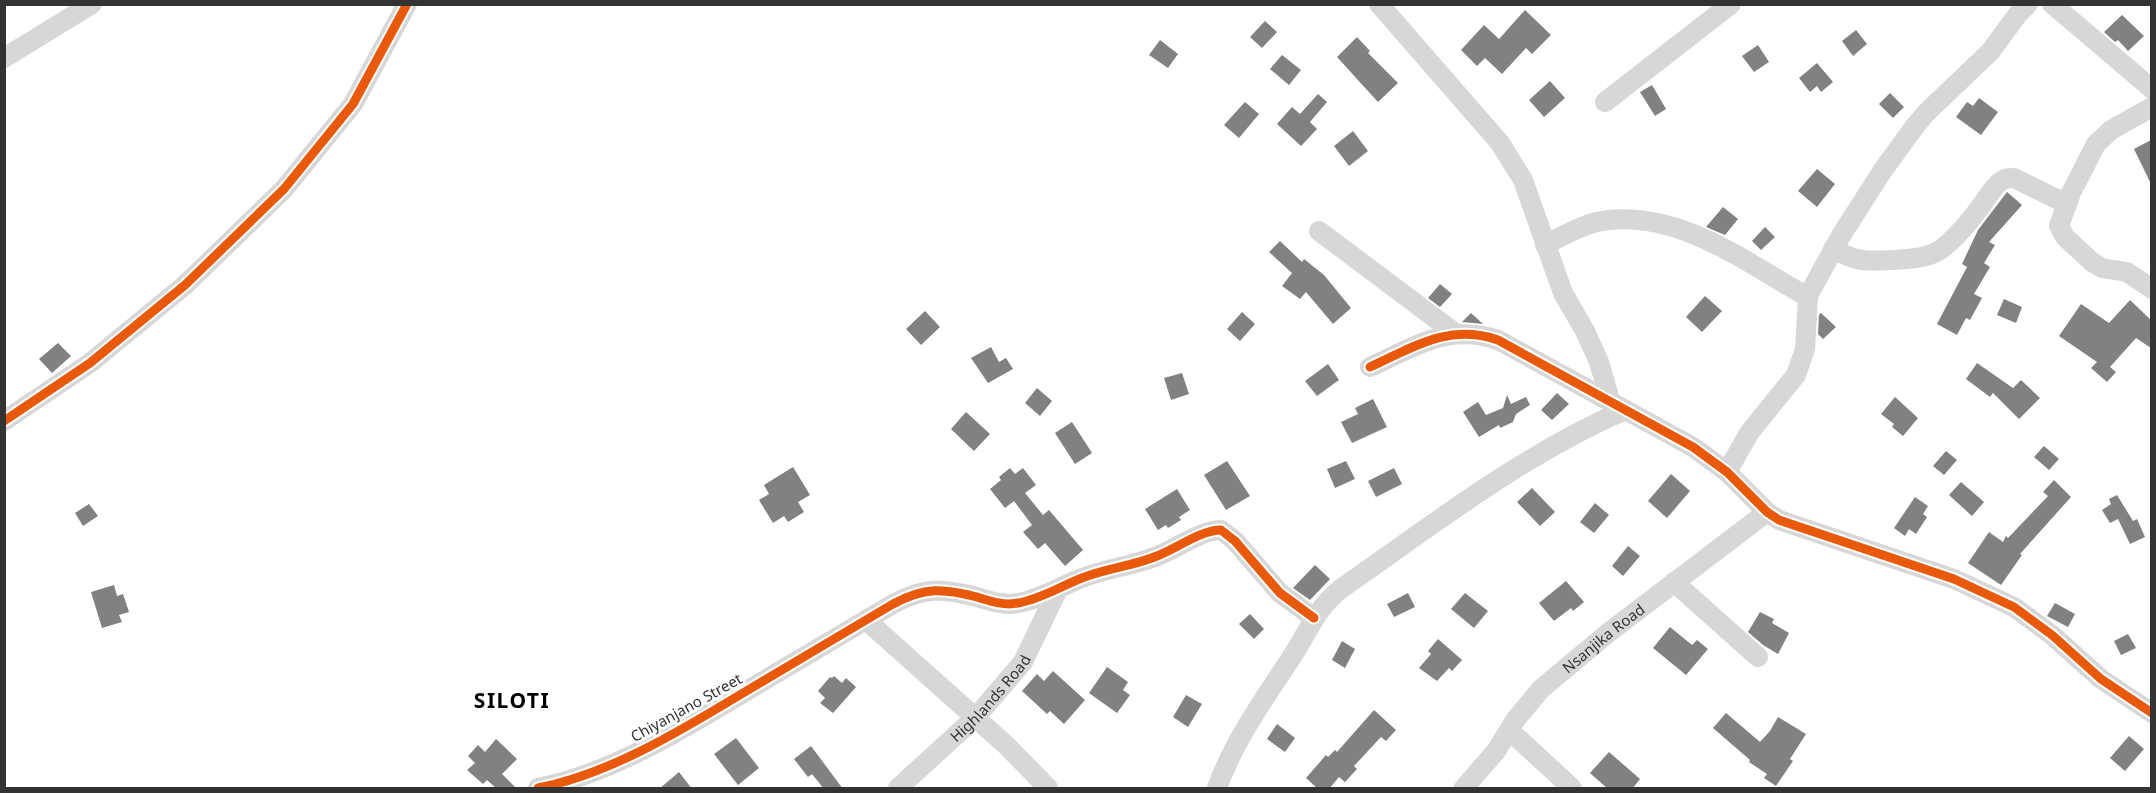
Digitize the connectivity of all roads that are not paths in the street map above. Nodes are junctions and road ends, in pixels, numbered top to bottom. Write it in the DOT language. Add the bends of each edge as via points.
graph roads {
  1 [pos="92,4"];
  2 [pos="407,4"];
  3 [pos="1379,4"];
  4 [pos="1731,4"];
  5 [pos="2028,4"];
  6 [pos="2052,4"];
  7 [pos="4,58"];
  8 [pos="2151,89"];
  9 [pos="1605,102"];
  10 [pos="2151,107"];
  11 [pos="2067,204"];
  12 [pos="1319,231"];
  13 [pos="1545,245"];
  14 [pos="1833,249"];
  15 [pos="2151,288"];
  16 [pos="1808,297"];
  17 [pos="1455,333"];
  18 [pos="1370,367"];
  19 [pos="1618,407"];
  20 [pos="4,421"];
  21 [pos="1727,472"];
  22 [pos="1767,512"];
  23 [pos="1674,582"];
  24 [pos="1058,589"];
  25 [pos="1314,618"];
  26 [pos="866,620"];
  27 [pos="1758,657"];
  28 [pos="2151,713"];
  29 [pos="976,717"];
  30 [pos="1510,731"];
  31 [pos="538,789"];
  32 [pos="898,789"];
  33 [pos="1048,789"];
  34 [pos="1217,789"];
  35 [pos="1464,789"];
  36 [pos="1572,789"];
  1 -- 7 [label="street"];
  2 -- 20 [label="street" via="353,104 284,189 185,285 90,363"];
  3 -- 13 [label="street" via="1507,152 1523,180"];
  4 -- 9 [label="street"];
  5 -- 14 [label="street" via="1990,52 1915,126"];
  6 -- 8 [label="street"];
  10 -- 11 [label="street" via="2102,136"];
  11 -- 14 [label="street" via="2007,178 2000,181 1961,229 1929,255 1862,261"];
  11 -- 15 [label="street" via="2059,226 2065,237 2102,268 2127,273"];
  12 -- 17 [label="street"];
  13 -- 16 [label="street" via="1607,220 1661,224 1712,242"];
  13 -- 19 [label="street" via="1563,293"];
  14 -- 16 [label="street"];
  16 -- 21 [label="street" via="1805,349 1796,375 1745,438"];
  17 -- 18 [label="street"];
  17 -- 19 [label="street" via="1498,340"];
  19 -- 21 [label="street" via="1693,447"];
  19 -- 25 [label="street" via="1485,488 1342,588"];
  21 -- 22 [label="street"];
  22 -- 23 [label="street, Nsanjika Road"];
  22 -- 28 [label="street" via="1795,526 1954,579 2014,607 2101,679"];
  23 -- 27 [label="street"];
  23 -- 30 [label="street, Nsanjika Road" via="1548,683 1527,703"];
  24 -- 25 [label="street, Chiyanjano Street" via="1221,530 1280,593"];
  24 -- 26 [label="street, Chiyanjano Street" via="1016,604 928,590 907,596"];
  24 -- 29 [label="street, Highlands Road" via="1023,662"];
  25 -- 34 [label="street" via="1236,744"];
  26 -- 29 [label="street"];
  26 -- 31 [label="street, Chiyanjano Street" via="673,734 589,773"];
  29 -- 32 [label="street, Highlands Road"];
  29 -- 33 [label="street"];
  30 -- 35 [label="street, Nsanjika Road"];
  30 -- 36 [label="street"];
}
